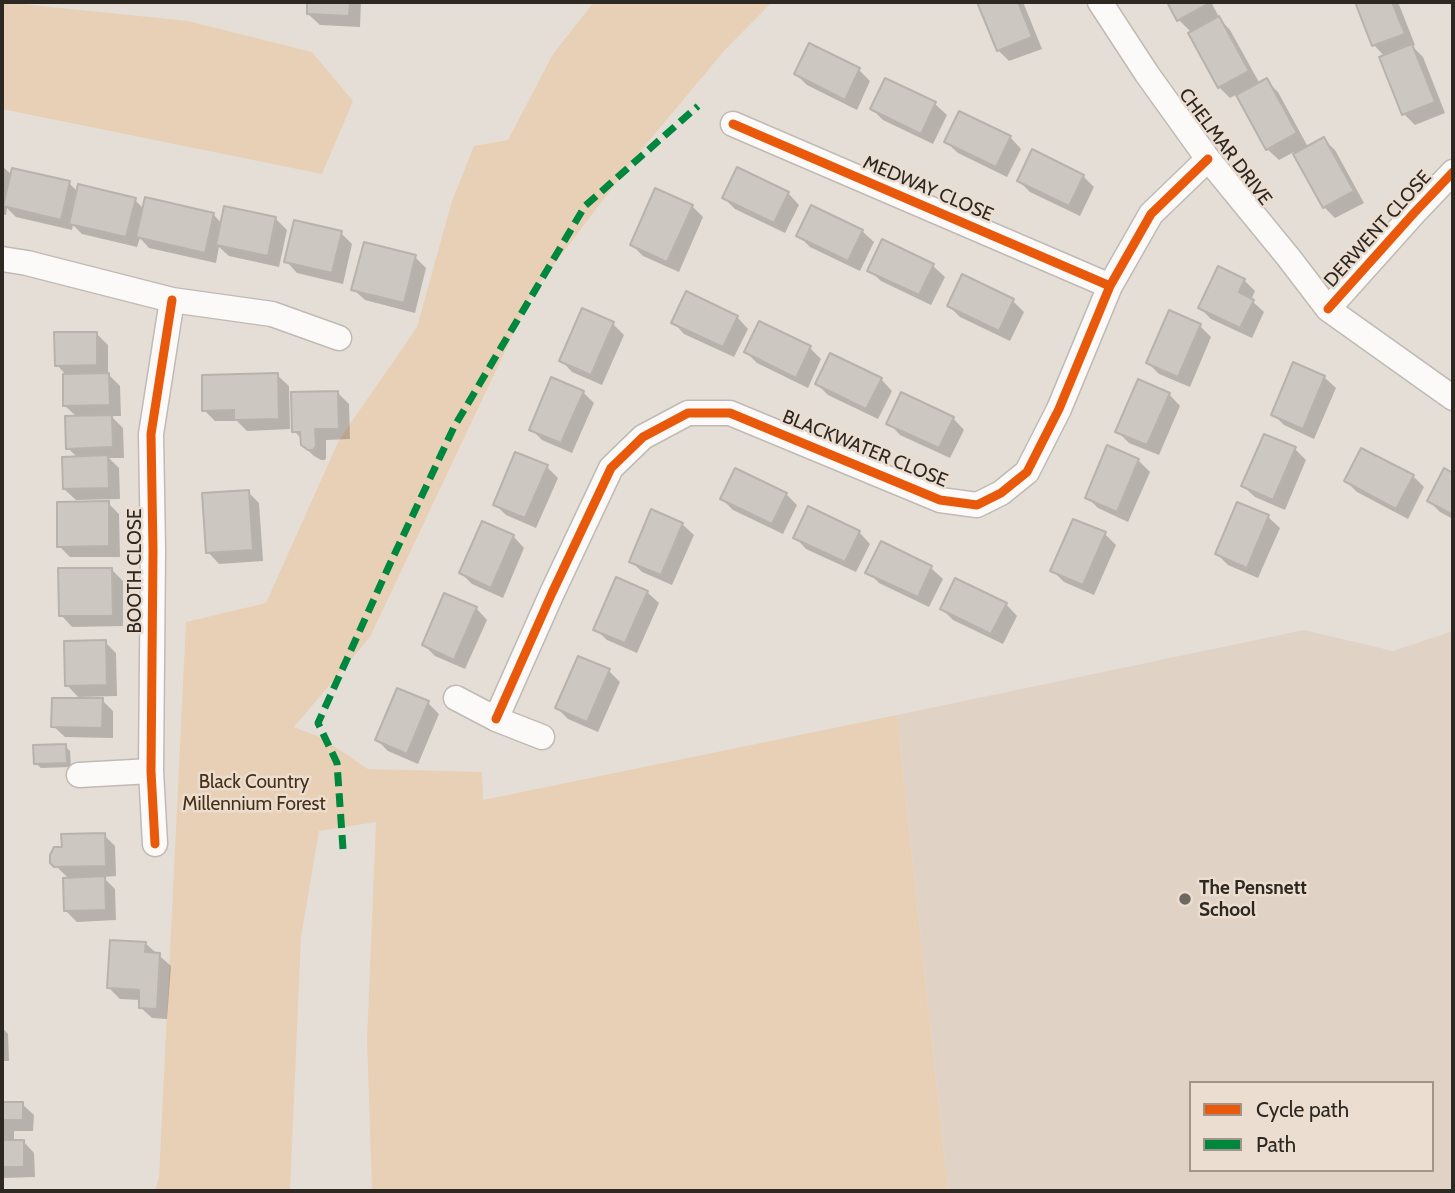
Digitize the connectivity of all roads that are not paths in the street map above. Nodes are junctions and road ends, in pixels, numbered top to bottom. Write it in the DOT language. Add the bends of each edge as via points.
graph roads {
  1 [pos="1101,2"];
  2 [pos="733,124"];
  3 [pos="1208,159"];
  4 [pos="1453,172"];
  5 [pos="2,260"];
  6 [pos="1110,286"];
  7 [pos="172,300"];
  8 [pos="1328,309"];
  9 [pos="339,338"];
  10 [pos="1453,398"];
  11 [pos="456,698"];
  12 [pos="496,719"];
  13 [pos="542,737"];
  14 [pos="151,771"];
  15 [pos="79,775"];
  16 [pos="155,845"];
  1 -- 3 [label="street, CHELMAR DRIVE"];
  2 -- 6 [label="street, MEDWAY CLOSE"];
  3 -- 6 [label="street, BLACKWATER CLOSE" via="1151,214"];
  3 -- 8 [label="street, CHELMAR DRIVE"];
  4 -- 8 [label="street, DERWENT CLOSE"];
  5 -- 7 [label="street"];
  6 -- 12 [label="street, BLACKWATER CLOSE" via="1059,409 1027,472 1001,493 976,505 940,499 730,413 688,413 643,437 611,468"];
  7 -- 9 [label="street" via="272,314"];
  7 -- 14 [label="street, BOOTH CLOSE" via="151,434"];
  8 -- 10 [label="street, CHELMAR DRIVE"];
  11 -- 12 [label="street"];
  12 -- 13 [label="street"];
  14 -- 15 [label="street"];
  14 -- 16 [label="street, BOOTH CLOSE"];
}
